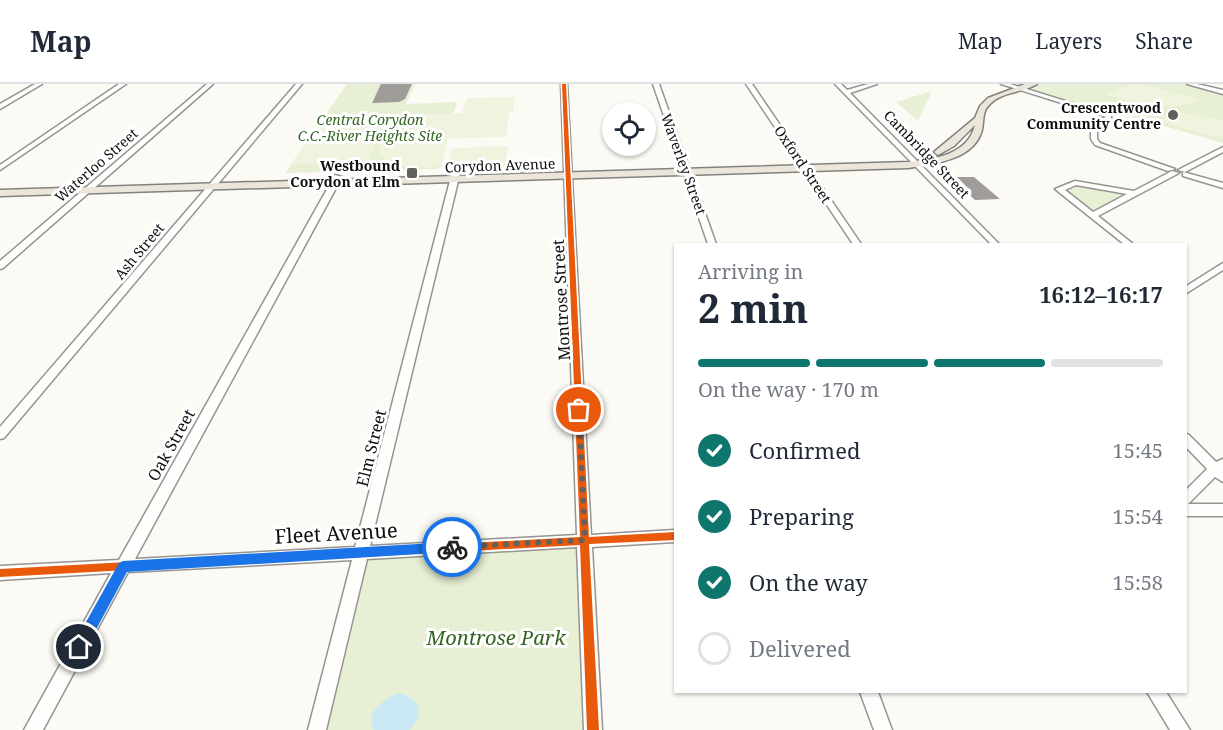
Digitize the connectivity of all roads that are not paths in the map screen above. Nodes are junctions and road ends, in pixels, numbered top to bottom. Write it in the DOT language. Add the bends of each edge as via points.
graph roads {
  1 [pos="39,84"];
  2 [pos="123,84"];
  3 [pos="210,84"];
  4 [pos="299,84"];
  5 [pos="564,84"];
  6 [pos="656,84"];
  7 [pos="749,84"];
  8 [pos="838,84"];
  9 [pos="874,84"];
  10 [pos="1004,84"];
  11 [pos="1033,84"];
  12 [pos="1192,84"];
  13 [pos="1019,88"];
  14 [pos="846,92"];
  15 [pos="1223,92"];
  16 [pos="0,107"];
  17 [pos="1223,149"];
  18 [pos="913,161"];
  19 [pos="805,166"];
  20 [pos="0,168"];
  21 [pos="686,170"];
  22 [pos="1178,171"];
  23 [pos="569,173"];
  24 [pos="455,177"];
  25 [pos="336,180"];
  26 [pos="95,183"];
  27 [pos="214,183"];
  28 [pos="0,186"];
  29 [pos="1223,186"];
  30 [pos="87,191"];
  31 [pos="0,193"];
  32 [pos="1134,193"];
  33 [pos="1093,215"];
  34 [pos="712,243"];
  35 [pos="856,243"];
  36 [pos="994,243"];
  37 [pos="1128,243"];
  38 [pos="0,266"];
  39 [pos="1223,266"];
  40 [pos="1187,290"];
  41 [pos="0,435"];
  42 [pos="1187,440"];
  43 [pos="1220,470"];
  44 [pos="1187,498"];
  45 [pos="1187,510"];
  46 [pos="1223,510"];
  47 [pos="674,536"];
  48 [pos="585,540"];
  49 [pos="362,553"];
  50 [pos="123,567"];
  51 [pos="0,573"];
  52 [pos="869,693"];
  53 [pos="1157,693"];
  54 [pos="33,730"];
  55 [pos="317,730"];
  56 [pos="593,730"];
  57 [pos="883,730"];
  58 [pos="1181,730"];
  1 -- 16 [label="street"];
  2 -- 20 [label="street"];
  3 -- 26 [label="street, Waterloo Street"];
  4 -- 27 [label="street, Ash Street"];
  5 -- 23 [label="street, Montrose Street"];
  6 -- 21 [label="street, Waverley Street"];
  7 -- 19 [label="street, Oxford Street"];
  8 -- 14 [label="street, Cambridge Street"];
  9 -- 14 [label="street"];
  10 -- 13 [label="street"];
  11 -- 13 [label="main road, Corydon Avenue"];
  12 -- 15 [label="street"];
  13 -- 18 [label="main road, Corydon Avenue" via="986,102 974,139 961,151 935,161"];
  13 -- 22 [label="street" via="1109,116 1094,125 1098,144"];
  14 -- 18 [label="street, Cambridge Street"];
  17 -- 22 [label="street"];
  18 -- 19 [label="main road, Corydon Avenue"];
  18 -- 36 [label="street, Cambridge Street"];
  19 -- 21 [label="main road, Corydon Avenue"];
  19 -- 35 [label="street, Oxford Street"];
  21 -- 23 [label="main road, Corydon Avenue"];
  21 -- 34 [label="street, Waverley Street"];
  22 -- 29 [label="street"];
  22 -- 32 [label="street"];
  23 -- 24 [label="main road, Corydon Avenue"];
  23 -- 48 [label="street, Montrose Street"];
  24 -- 25 [label="main road, Corydon Avenue"];
  24 -- 49 [label="street, Elm Street"];
  25 -- 27 [label="main road, Corydon Avenue"];
  25 -- 50 [label="street, Oak Street"];
  26 -- 27 [label="main road, Corydon Avenue"];
  26 -- 28 [label="main road, Corydon Avenue"];
  26 -- 30 [label="street, Waterloo Street"];
  27 -- 30 [label="main road, Corydon Avenue"];
  27 -- 41 [label="street, Ash Street"];
  30 -- 31 [label="main road, Corydon Avenue"];
  30 -- 38 [label="street, Waterloo Street"];
  32 -- 33 [label="street"];
  32 -- 33 [label="street" via="1075,183 1059,189"];
  33 -- 37 [label="street"];
  39 -- 40 [label="street"];
  42 -- 43 [label="street"];
  43 -- 44 [label="street"];
  45 -- 46 [label="street"];
  47 -- 48 [label="street, Fleet Avenue"];
  48 -- 49 [label="street, Fleet Avenue"];
  48 -- 56 [label="street, Montrose Street"];
  49 -- 50 [label="street, Fleet Avenue"];
  49 -- 55 [label="street, Elm Street"];
  50 -- 51 [label="street, Fleet Avenue"];
  50 -- 54 [label="street, Oak Street"];
  52 -- 57 [label="street"];
  53 -- 58 [label="street"];
}
